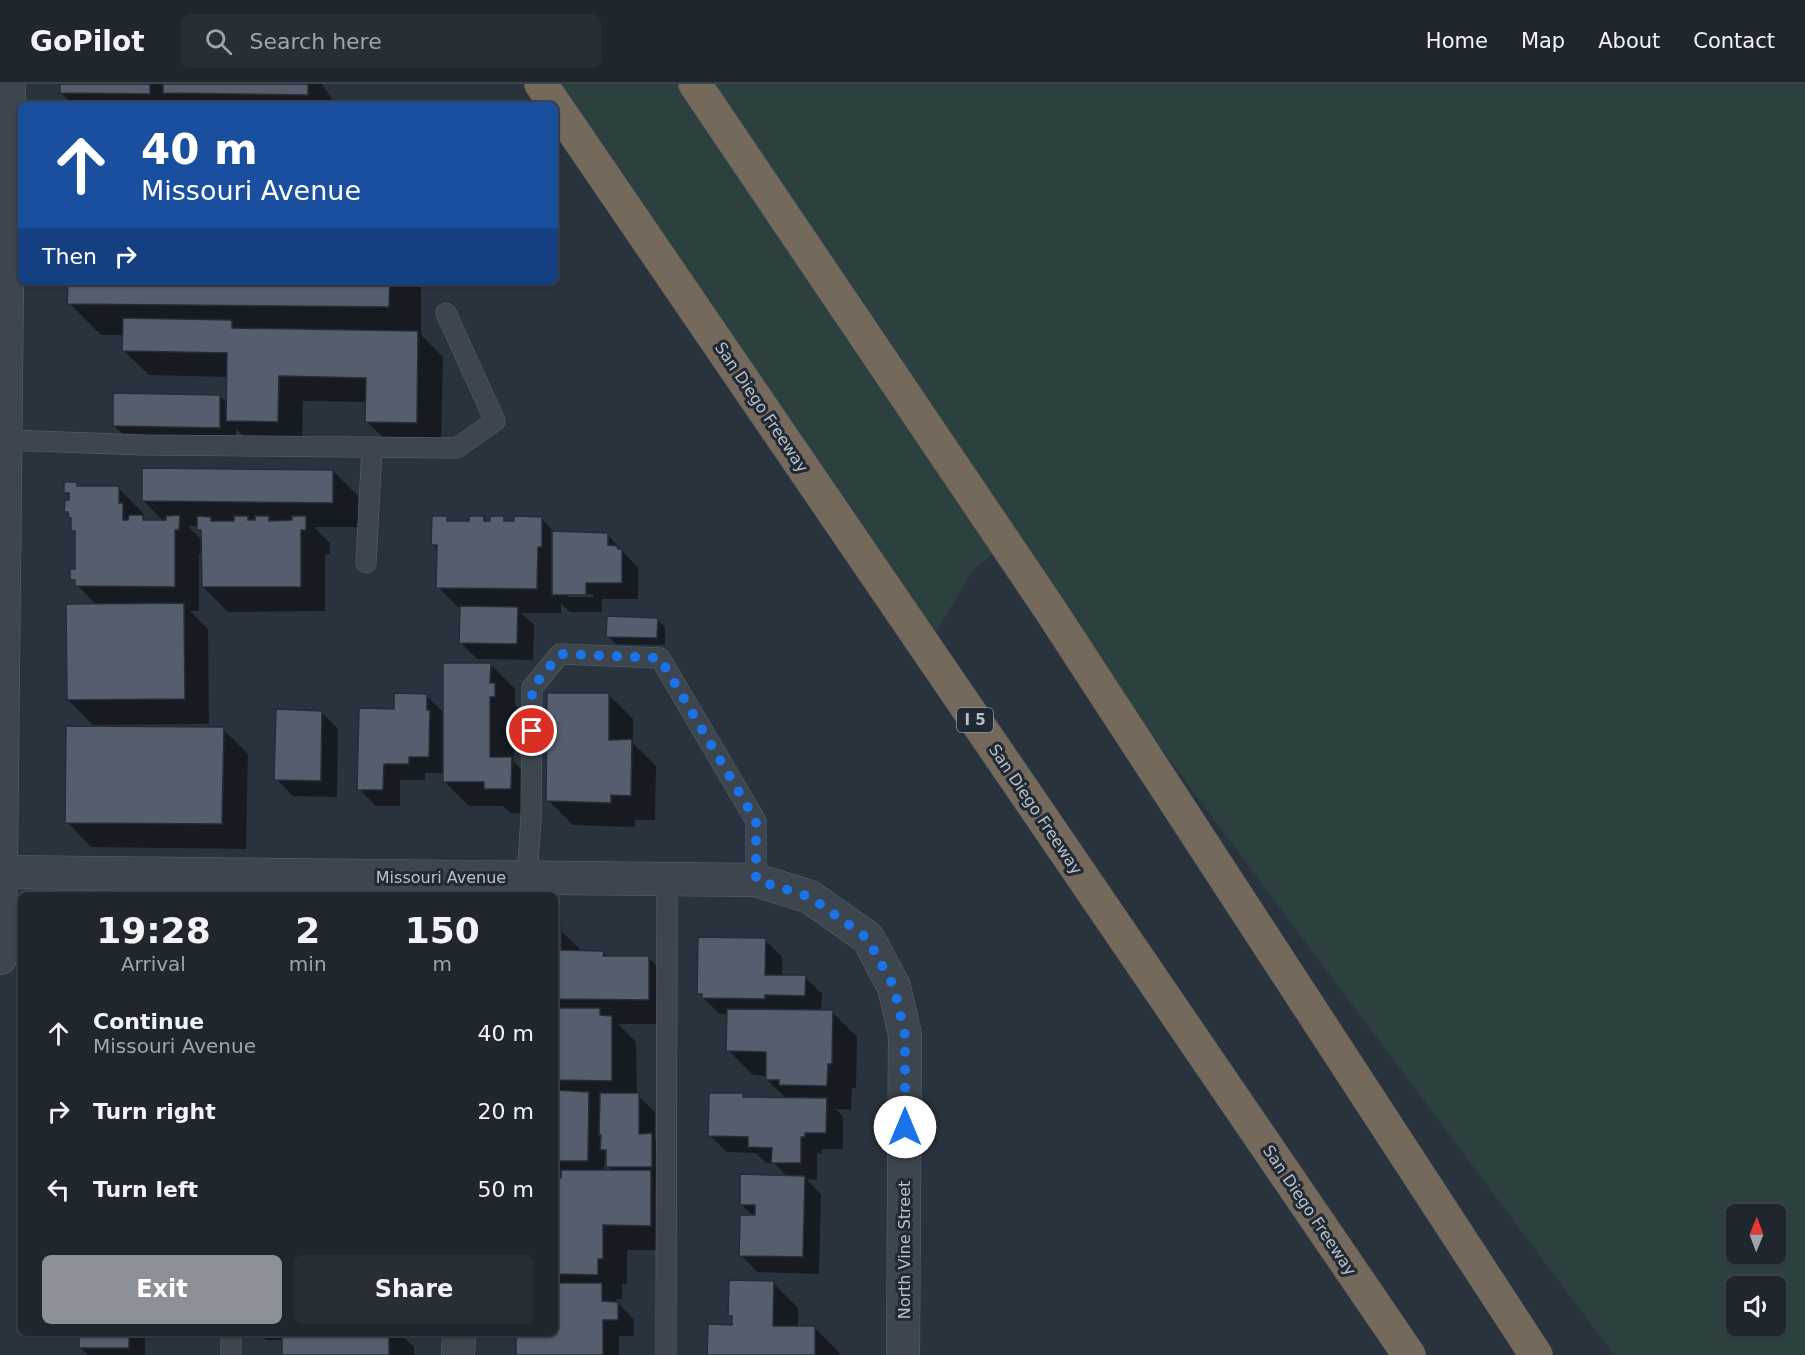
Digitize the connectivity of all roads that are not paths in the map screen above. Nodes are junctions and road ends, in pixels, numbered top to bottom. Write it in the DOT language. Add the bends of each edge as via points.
graph roads {
  1 [pos="9,84"];
  2 [pos="541,84"];
  3 [pos="695,84"];
  4 [pos="553,102"];
  5 [pos="558,109"];
  6 [pos="15,189"];
  7 [pos="446,313"];
  8 [pos="5,440"];
  9 [pos="372,448"];
  10 [pos="366,563"];
  11 [pos="0,872"];
  12 [pos="527,878"];
  13 [pos="667,879"];
  14 [pos="756,880"];
  15 [pos="238,886"];
  16 [pos="460,886"];
  17 [pos="867,938"];
  18 [pos="0,958"];
  19 [pos="231,1336"];
  20 [pos="459,1336"];
  21 [pos="231,1355"];
  22 [pos="459,1355"];
  23 [pos="666,1355"];
  24 [pos="903,1355"];
  25 [pos="1409,1355"];
  26 [pos="1536,1355"];
  1 -- 6 [label="street"];
  2 -- 4 [label="highway, San Diego Freeway / I 5"];
  3 -- 26 [label="highway" via="1049,608"];
  5 -- 25 [label="highway, San Diego Freeway / I 5"];
  6 -- 8 [label="street"];
  7 -- 9 [label="lane" via="495,422 457,448"];
  8 -- 9 [label="lane"];
  8 -- 11 [label="street"];
  9 -- 10 [label="lane"];
  11 -- 15 [label="street, Missouri Avenue"];
  11 -- 18 [label="street"];
  12 -- 13 [label="street, Missouri Avenue"];
  12 -- 14 [label="lane" via="532,688 560,654 660,658 756,821"];
  12 -- 16 [label="street, Missouri Avenue"];
  13 -- 14 [label="street, Missouri Avenue"];
  13 -- 23 [label="lane"];
  14 -- 17 [label="street, Missouri Avenue" via="810,897"];
  15 -- 16 [label="street, Missouri Avenue"];
  17 -- 24 [label="street, North Vine Street" via="894,987 905,1035"];
  19 -- 21 [label="lane"];
  20 -- 22 [label="street"];
}
